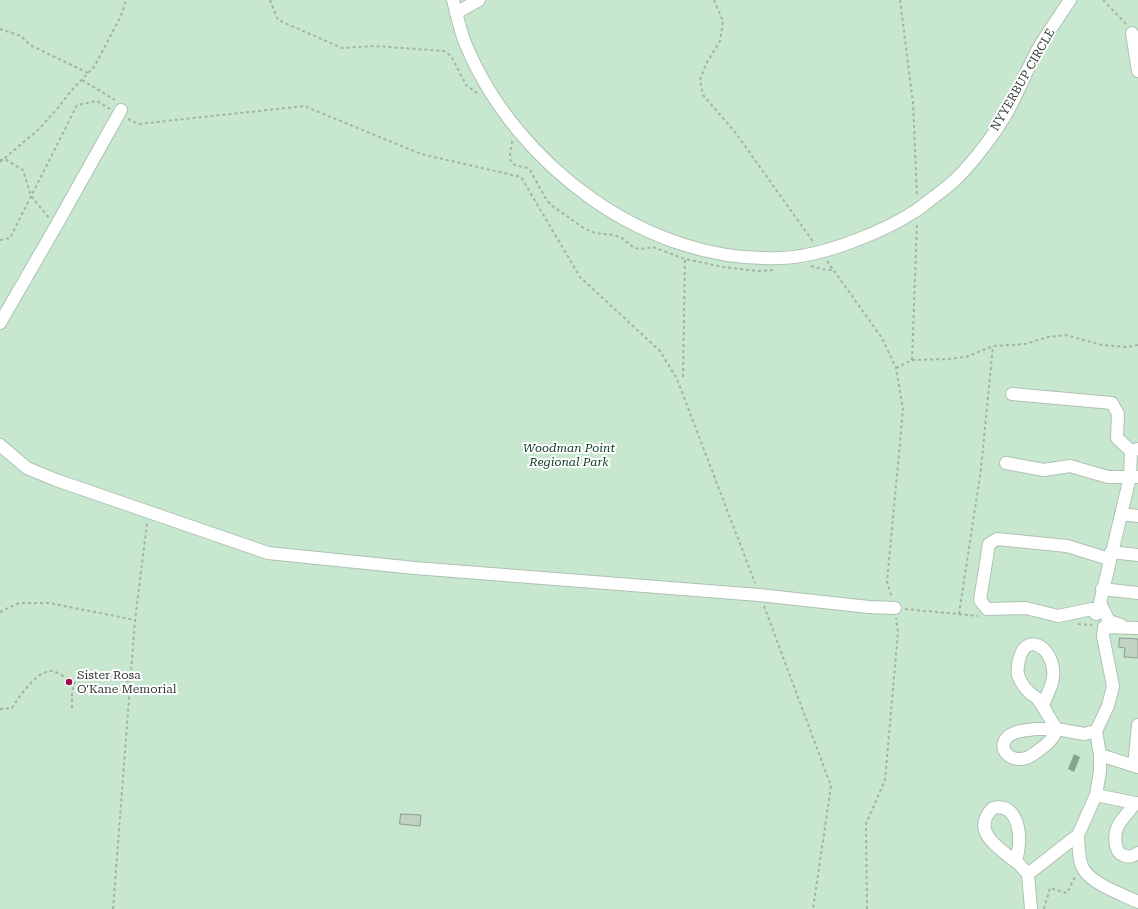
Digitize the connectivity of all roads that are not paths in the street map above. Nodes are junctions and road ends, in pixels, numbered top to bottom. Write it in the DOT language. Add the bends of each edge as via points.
graph roads {
  1 [pos="452,0"];
  2 [pos="479,0"];
  3 [pos="1070,0"];
  4 [pos="456,13"];
  5 [pos="1132,33"];
  6 [pos="1138,71"];
  7 [pos="120,112"];
  8 [pos="0,323"];
  9 [pos="1012,394"];
  10 [pos="0,445"];
  11 [pos="1134,450"];
  12 [pos="1006,463"];
  13 [pos="1134,477"];
  14 [pos="1121,514"];
  15 [pos="1138,516"];
  16 [pos="1138,555"];
  17 [pos="1110,556"];
  18 [pos="1102,589"];
  19 [pos="1138,593"];
  20 [pos="895,608"];
  21 [pos="1098,610"];
  22 [pos="1104,627"];
  23 [pos="1135,628"];
  24 [pos="1043,707"];
  25 [pos="1138,725"];
  26 [pos="1096,731"];
  27 [pos="1100,755"];
  28 [pos="1136,767"];
  29 [pos="1096,795"];
  30 [pos="1137,807"];
  31 [pos="1078,836"];
  32 [pos="1138,853"];
  33 [pos="1016,862"];
  34 [pos="1028,874"];
  35 [pos="1138,902"];
  36 [pos="1031,909"];
  1 -- 4 [label="street, NYYERBUP CIRCLE"];
  2 -- 4 [label="street"];
  3 -- 4 [label="street, NYYERBUP CIRCLE" via="1037,51 1008,110 980,152 957,178 918,210 880,230 821,252 780,258 725,256 688,247 655,234 609,210 578,188 539,155 508,116 483,80 466,45"];
  5 -- 6 [label="street"];
  7 -- 8 [label="street"];
  9 -- 11 [label="street" via="1112,403 1118,414 1117,438"];
  10 -- 20 [label="street" via="27,468 56,480 268,552 423,568"];
  11 -- 13 [label="street"];
  12 -- 13 [label="street" via="1044,470 1070,466 1108,477"];
  13 -- 14 [label="street"];
  14 -- 15 [label="street"];
  14 -- 17 [label="street"];
  16 -- 17 [label="street"];
  17 -- 18 [label="street"];
  17 -- 21 [label="street" via="1067,546 997,539 989,544 980,600 987,609 1026,608 1058,616"];
  18 -- 19 [label="street"];
  18 -- 21 [label="street"];
  21 -- 22 [label="street" via="1099,624"];
  21 -- 23 [label="street" via="1109,621"];
  22 -- 23 [label="street"];
  22 -- 26 [label="street" via="1103,636 1113,686 1108,706"];
  24 -- 24 [label="street" via="1018,675 1017,665 1022,651 1032,644 1041,646 1046,651 1054,670 1053,683"];
  24 -- 26 [label="street" via="1057,729 1084,734"];
  25 -- 28 [label="street"];
  26 -- 27 [label="street"];
  27 -- 28 [label="street"];
  27 -- 29 [label="street"];
  29 -- 30 [label="street"];
  29 -- 31 [label="street"];
  30 -- 32 [label="street" via="1120,821 1115,838 1121,854 1127,857"];
  31 -- 34 [label="street"];
  31 -- 35 [label="street" via="1083,869 1095,880"];
  33 -- 34 [label="street"];
  34 -- 36 [label="street"];
}
